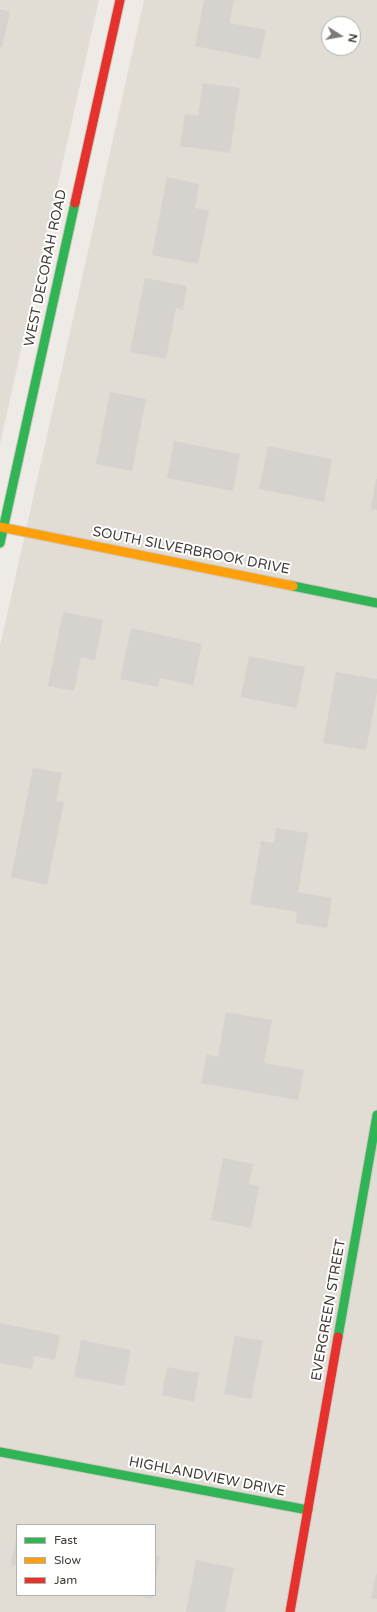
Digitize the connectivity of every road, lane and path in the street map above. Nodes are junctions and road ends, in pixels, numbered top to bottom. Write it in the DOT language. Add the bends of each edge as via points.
graph roads {
  1 [pos="120,0"];
  2 [pos="2,527"];
  3 [pos="0,543"];
  4 [pos="377,603"];
  5 [pos="377,1115"];
  6 [pos="0,1452"];
  7 [pos="308,1510"];
  8 [pos="290,1612"];
  1 -- 2 [label="street, WEST DECORAH ROAD"];
  2 -- 3 [label="street, WEST DECORAH ROAD"];
  2 -- 4 [label="street, SOUTH SILVERBROOK DRIVE"];
  5 -- 7 [label="street, EVERGREEN STREET"];
  6 -- 7 [label="street, HIGHLANDVIEW DRIVE"];
  7 -- 8 [label="street"];
}
